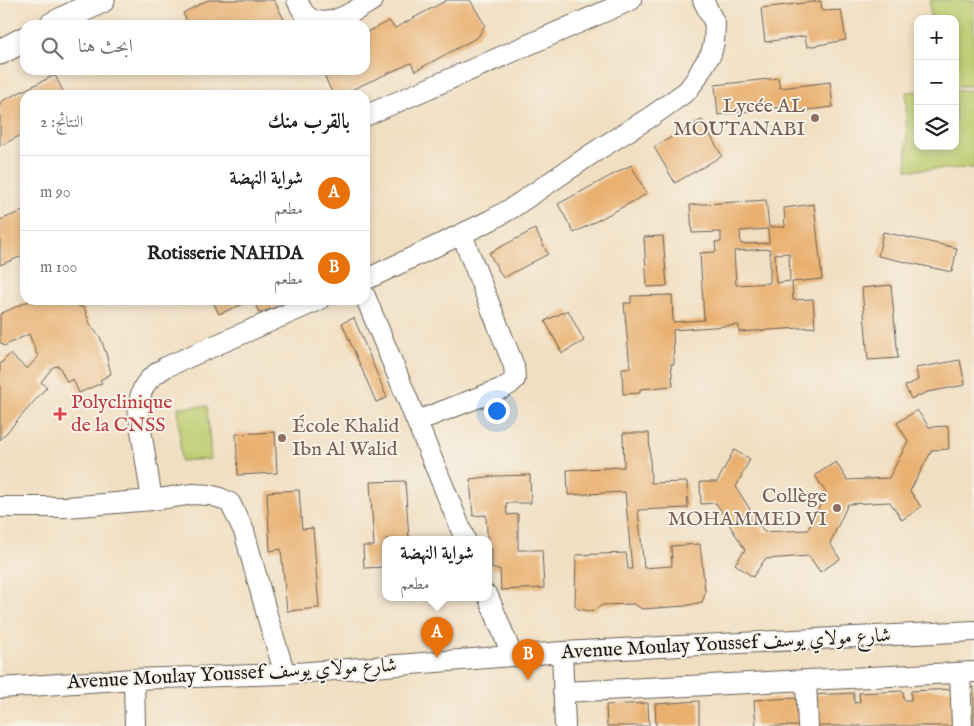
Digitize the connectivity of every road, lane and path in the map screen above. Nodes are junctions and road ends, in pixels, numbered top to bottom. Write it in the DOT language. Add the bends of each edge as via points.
graph roads {
  1 [pos="102,0"];
  2 [pos="297,0"];
  3 [pos="373,0"];
  4 [pos="631,0"];
  5 [pos="704,0"];
  6 [pos="62,20"];
  7 [pos="315,20"];
  8 [pos="333,20"];
  9 [pos="20,42"];
  10 [pos="0,52"];
  11 [pos="370,114"];
  12 [pos="462,235"];
  13 [pos="370,278"];
  14 [pos="308,305"];
  15 [pos="369,305"];
  16 [pos="418,421"];
  17 [pos="152,500"];
  18 [pos="0,508"];
  19 [pos="464,536"];
  20 [pos="490,601"];
  21 [pos="974,631"];
  22 [pos="562,652"];
  23 [pos="512,655"];
  24 [pos="967,672"];
  25 [pos="285,674"];
  26 [pos="134,679"];
  27 [pos="806,681"];
  28 [pos="0,688"];
  29 [pos="564,692"];
  30 [pos="135,726"];
  31 [pos="565,726"];
  32 [pos="808,726"];
  33 [pos="962,726"];
  1 -- 6 [label="main road"];
  2 -- 7 [label="street" via="305,14"];
  3 -- 8 [label="street"];
  4 -- 11 [label="street"];
  5 -- 12 [label="street" via="715,24 714,42 687,91 512,208"];
  9 -- 10 [label="main road"];
  12 -- 13 [label="street"];
  12 -- 16 [label="street" via="514,366 514,379 503,388"];
  14 -- 17 [label="street" via="166,367 148,380 139,398 138,411"];
  15 -- 16 [label="street"];
  16 -- 19 [label="street"];
  17 -- 18 [label="street" via="67,507"];
  17 -- 25 [label="street" via="193,494 210,495 230,504 244,531"];
  20 -- 23 [label="street"];
  21 -- 22 [label="street, Avenue Moulay Youssef شارع مولاي يوسف"];
  22 -- 23 [label="street, Avenue Moulay Youssef شارع مولاي يوسف"];
  22 -- 29 [label="street"];
  23 -- 25 [label="street, Avenue Moulay Youssef شارع مولاي يوسف"];
  24 -- 27 [label="street, Avenue Moulay Youssef شارع مولاي يوسف"];
  24 -- 33 [label="street"];
  25 -- 26 [label="street, Avenue Moulay Youssef شارع مولاي يوسف"];
  26 -- 28 [label="street, Avenue Moulay Youssef شارع مولاي يوسف"];
  26 -- 30 [label="street"];
  27 -- 29 [label="street, Avenue Moulay Youssef شارع مولاي يوسف"];
  27 -- 32 [label="street"];
  29 -- 31 [label="street"];
}
